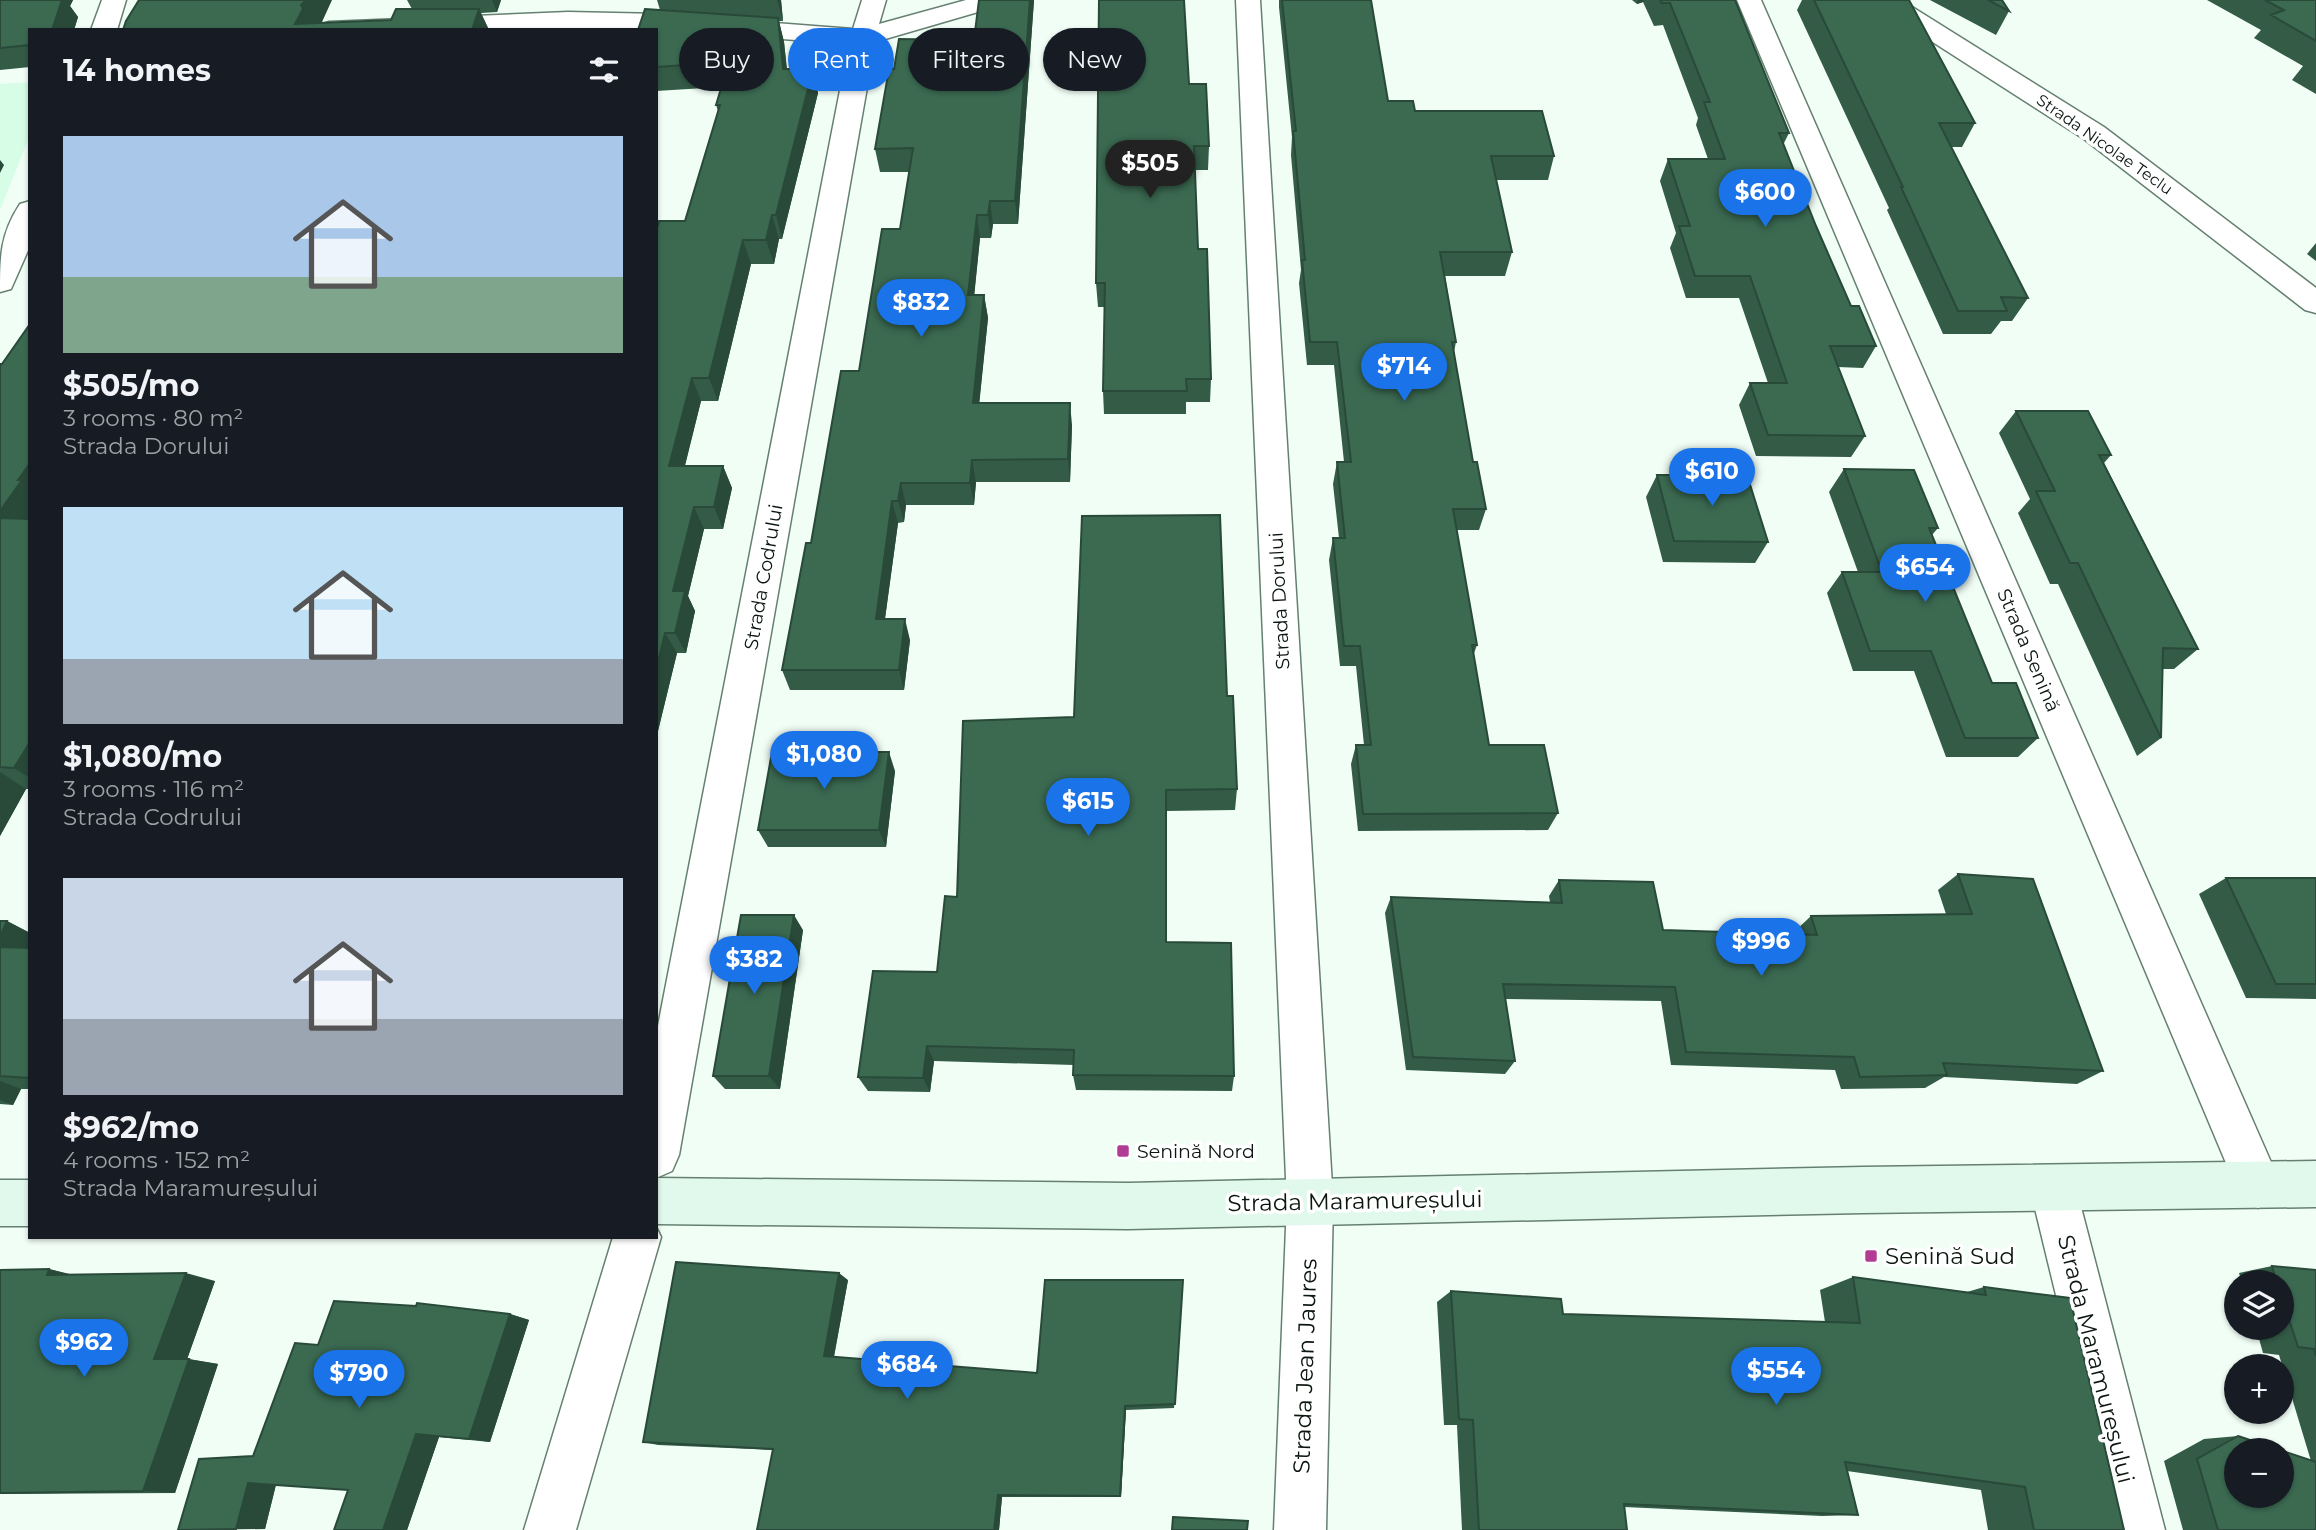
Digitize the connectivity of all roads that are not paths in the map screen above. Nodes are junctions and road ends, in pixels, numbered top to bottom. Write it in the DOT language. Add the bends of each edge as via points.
graph roads {
  1 [pos="114,0"];
  2 [pos="874,0"];
  3 [pos="993,0"];
  4 [pos="1248,0"];
  5 [pos="1749,0"];
  6 [pos="1884,0"];
  7 [pos="105,28"];
  8 [pos="379,28"];
  9 [pos="866,28"];
  10 [pos="894,28"];
  11 [pos="788,31"];
  12 [pos="853,91"];
  13 [pos="28,215"];
  14 [pos="0,282"];
  15 [pos="2316,303"];
  16 [pos="658,1144"];
  17 [pos="2316,1184"];
  18 [pos="2258,1185"];
  19 [pos="2053,1188"];
  20 [pos="658,1201"];
  21 [pos="1310,1202"];
  22 [pos="0,1203"];
  23 [pos="28,1203"];
  24 [pos="636,1239"];
  25 [pos="550,1530"];
  26 [pos="1300,1530"];
  27 [pos="2139,1530"];
  1 -- 7 [label="street"];
  2 -- 9 [label="street, Strada Codrului"];
  3 -- 10 [label="street"];
  4 -- 21 [label="street, Strada Dorului"];
  5 -- 18 [label="street, Strada Senină"];
  6 -- 15 [label="street, Strada Nicolae Teclu" via="2094,133"];
  8 -- 11 [label="street" via="581,20"];
  12 -- 16 [label="street, Strada Codrului"];
  13 -- 14 [label="street"];
  17 -- 18 [label="main road, Strada Maramureșului"];
  18 -- 19 [label="main road, Strada Maramureșului"];
  19 -- 21 [label="main road, Strada Maramureșului"];
  19 -- 27 [label="street, Strada Maramureșului"];
  20 -- 21 [label="main road, Strada Maramureșului" via="1128,1206"];
  21 -- 26 [label="street, Strada Jean Jaures"];
  22 -- 23 [label="main road"];
  24 -- 25 [label="street"];
}
